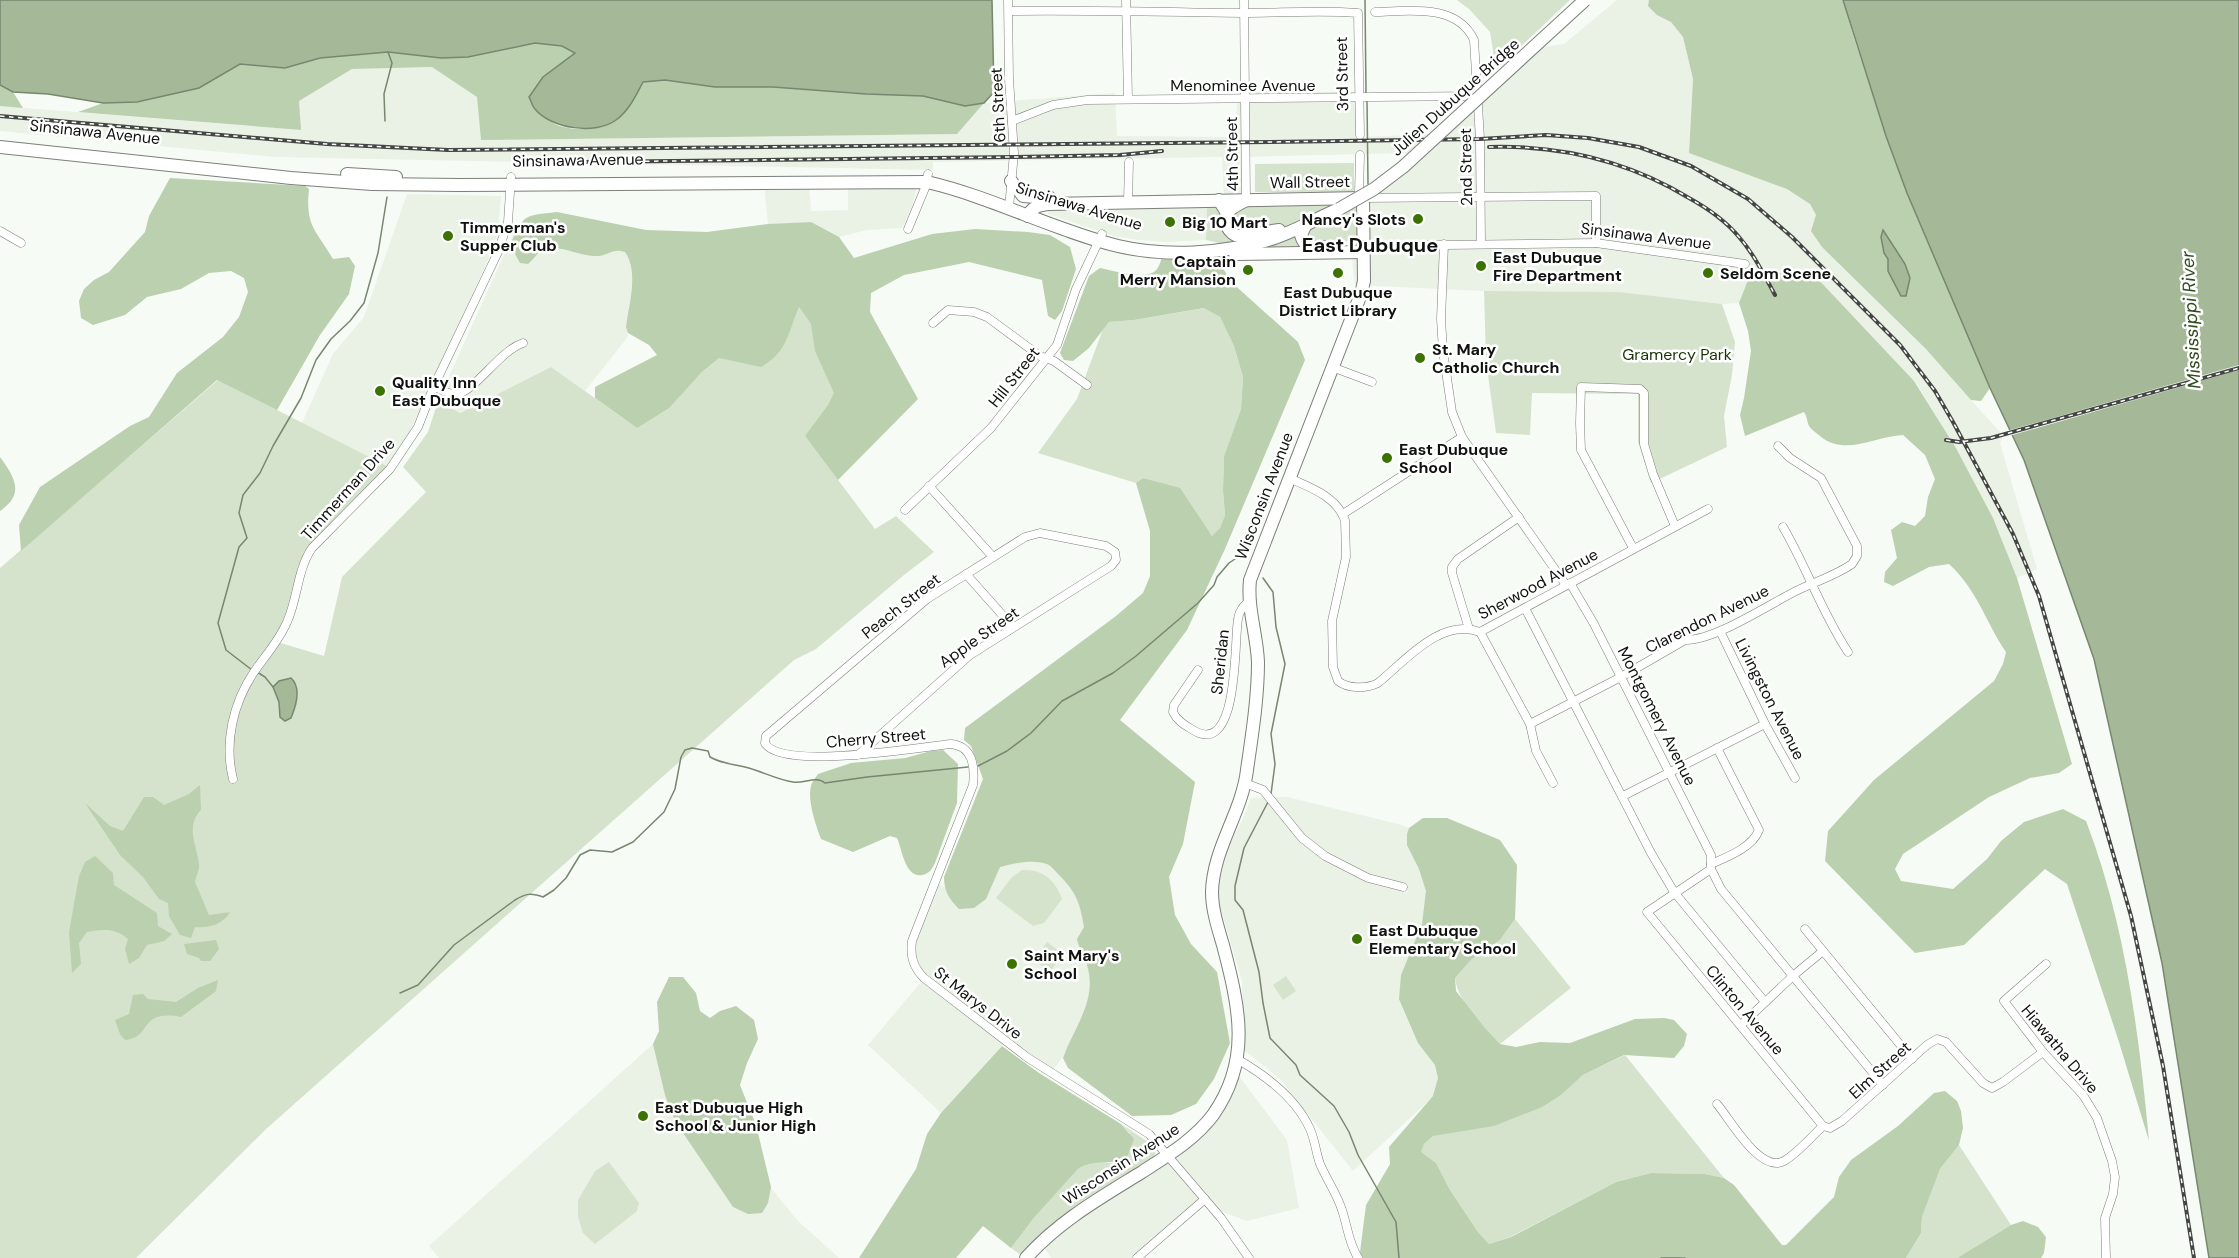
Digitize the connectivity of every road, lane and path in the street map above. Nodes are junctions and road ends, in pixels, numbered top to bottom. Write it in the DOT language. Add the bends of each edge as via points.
graph roads {
  1 [pos="1008,0"];
  2 [pos="1126,0"];
  3 [pos="1244,0"];
  4 [pos="1585,0"];
  5 [pos="1126,10"];
  6 [pos="1009,11"];
  7 [pos="1375,12"];
  8 [pos="1244,13"];
  9 [pos="1477,96"];
  10 [pos="1361,97"];
  11 [pos="1245,98"];
  12 [pos="1128,99"];
  13 [pos="1012,121"];
  14 [pos="1360,135"];
  15 [pos="0,139"];
  16 [pos="0,147"];
  17 [pos="1360,155"];
  18 [pos="1129,162"];
  19 [pos="927,178"];
  20 [pos="511,181"];
  21 [pos="1011,181"];
  22 [pos="1480,197"];
  23 [pos="1363,198"];
  24 [pos="1219,200"];
  25 [pos="1246,200"];
  26 [pos="1128,201"];
  27 [pos="1074,203"];
  28 [pos="1009,205"];
  29 [pos="1029,213"];
  30 [pos="1227,213"];
  31 [pos="1318,218"];
  32 [pos="1305,226"];
  33 [pos="908,229"];
  34 [pos="1279,230"];
  35 [pos="0,231"];
  36 [pos="1100,237"];
  37 [pos="21,243"];
  38 [pos="1596,243"];
  39 [pos="1444,244"];
  40 [pos="1481,244"];
  41 [pos="1363,249"];
  42 [pos="1183,252"];
  43 [pos="1745,264"];
  44 [pos="933,322"];
  45 [pos="523,343"];
  46 [pos="1046,357"];
  47 [pos="1332,367"];
  48 [pos="1371,382"];
  49 [pos="1087,385"];
  50 [pos="434,386"];
  51 [pos="1462,437"];
  52 [pos="1778,446"];
  53 [pos="1290,478"];
  54 [pos="929,486"];
  55 [pos="1708,509"];
  56 [pos="905,510"];
  57 [pos="1343,514"];
  58 [pos="1519,517"];
  59 [pos="1675,526"];
  60 [pos="1783,527"];
  61 [pos="1633,548"];
  62 [pos="1113,550"];
  63 [pos="993,557"];
  64 [pos="966,574"];
  65 [pos="1812,583"];
  66 [pos="1568,584"];
  67 [pos="1250,600"];
  68 [pos="1525,608"];
  69 [pos="1013,627"];
  70 [pos="1469,629"];
  71 [pos="1720,631"];
  72 [pos="1480,632"];
  73 [pos="1848,652"];
  74 [pos="1198,670"];
  75 [pos="1621,677"];
  76 [pos="1573,702"];
  77 [pos="1530,724"];
  78 [pos="1765,724"];
  79 [pos="766,745"];
  80 [pos="1717,748"];
  81 [pos="858,755"];
  82 [pos="973,771"];
  83 [pos="1670,771"];
  84 [pos="1795,778"];
  85 [pos="233,779"];
  86 [pos="1245,783"];
  87 [pos="1553,783"];
  88 [pos="1623,796"];
  89 [pos="1711,866"];
  90 [pos="1402,887"];
  91 [pos="1674,892"];
  92 [pos="1805,929"];
  93 [pos="1823,951"];
  94 [pos="2046,964"];
  95 [pos="1794,975"];
  96 [pos="1766,1002"];
  97 [pos="1741,1025"];
  98 [pos="2043,1052"];
  99 [pos="1237,1059"];
  100 [pos="1912,1059"];
  101 [pos="1883,1085"];
  102 [pos="1717,1104"];
  103 [pos="1823,1126"];
  104 [pos="1168,1155"];
  105 [pos="1205,1199"];
  106 [pos="1026,1258"];
  107 [pos="1137,1258"];
  108 [pos="1249,1258"];
  109 [pos="1358,1258"];
  110 [pos="2106,1258"];
  1 -- 6 [label="street, 6th Street"];
  2 -- 5 [label="street"];
  3 -- 8 [label="street, 4th Street"];
  4 -- 31 [label="main road, Julien Dubuque Bridge, bridge" via="1403,167 1374,189"];
  5 -- 6 [label="street"];
  5 -- 8 [label="street"];
  5 -- 12 [label="street"];
  6 -- 13 [label="street, 6th Street"];
  7 -- 9 [label="street, 2nd Street" via="1435,12 1461,23 1474,40"];
  8 -- 10 [label="street, 3rd Street" via="1358,13"];
  8 -- 11 [label="street, 4th Street"];
  9 -- 10 [label="street, Menominee Avenue"];
  9 -- 22 [label="street, 2nd Street"];
  10 -- 11 [label="street, Menominee Avenue"];
  10 -- 14 [label="street, 3rd Street"];
  11 -- 12 [label="street, Menominee Avenue"];
  11 -- 25 [label="street, 4th Street"];
  12 -- 13 [label="street, Menominee Avenue" via="1059,103"];
  13 -- 21 [label="street, 6th Street"];
  15 -- 20 [label="main road, Sinsinawa Avenue" via="326,173"];
  16 -- 20 [label="main road, Sinsinawa Avenue" via="349,182 416,185"];
  17 -- 23 [label="street" via="1359,193"];
  18 -- 26 [label="street"];
  19 -- 20 [label="main road, Sinsinawa Avenue" via="905,172"];
  19 -- 28 [label="main road, Sinsinawa Avenue"];
  19 -- 33 [label="street"];
  20 -- 50 [label="street, Timmerman Drive" via="508,222 498,252"];
  21 -- 27 [label="main road" via="1026,198 1064,198"];
  21 -- 28 [label="street, 6th Street"];
  22 -- 23 [label="street, Wall Street"];
  22 -- 38 [label="street, Wall Street" via="1596,196"];
  22 -- 40 [label="street, 2nd Street"];
  23 -- 25 [label="main road, Wall Street"];
  23 -- 41 [label="main road"];
  24 -- 25 [label="main road, Wall Street"];
  24 -- 26 [label="main road, Wall Street"];
  24 -- 30 [label="main road"];
  25 -- 30 [label="main road"];
  26 -- 27 [label="main road, Wall Street"];
  27 -- 29 [label="main road, Wall Street" via="1043,204"];
  28 -- 29 [label="main road, Sinsinawa Avenue"];
  29 -- 36 [label="main road, Sinsinawa Avenue"];
  30 -- 34 [label="main road" via="1227,225 1235,236"];
  31 -- 32 [label="main road, Sinsinawa Avenue"];
  31 -- 34 [label="main road, Sinsinawa Avenue"];
  32 -- 41 [label="main road" via="1301,235 1310,247"];
  32 -- 42 [label="main road, Sinsinawa Avenue" via="1243,247"];
  34 -- 36 [label="main road, Sinsinawa Avenue" via="1236,242 1206,244 1143,243"];
  35 -- 37 [label="street"];
  36 -- 42 [label="main road, Sinsinawa Avenue" via="1135,249"];
  36 -- 46 [label="street, Hill Street" via="1076,289 1060,340"];
  38 -- 40 [label="street, Sinsinawa Avenue"];
  38 -- 43 [label="street, Sinsinawa Avenue"];
  39 -- 40 [label="street, Sinsinawa Avenue"];
  39 -- 41 [label="street, Sinsinawa Avenue"];
  39 -- 51 [label="street, Montgomery Avenue" via="1443,351 1452,412"];
  41 -- 42 [label="main road"];
  41 -- 47 [label="main road, Wisconsin Avenue" via="1363,287"];
  44 -- 46 [label="street" via="948,310 981,314"];
  45 -- 50 [label="street" via="509,349 465,391 448,393"];
  46 -- 49 [label="street"];
  46 -- 54 [label="street, Hill Street" via="991,428"];
  47 -- 48 [label="street"];
  47 -- 53 [label="main road, Wisconsin Avenue"];
  50 -- 85 [label="street, Timmerman Drive" via="402,454 306,556 283,632 239,698 231,740"];
  51 -- 57 [label="street"];
  51 -- 58 [label="street, Montgomery Avenue"];
  52 -- 65 [label="street, Clarendon Avenue" via="1821,478 1858,551 1852,564"];
  53 -- 57 [label="street" via="1326,495"];
  53 -- 67 [label="main road, Wisconsin Avenue" via="1253,568"];
  54 -- 56 [label="street, Hill Street"];
  54 -- 63 [label="street"];
  55 -- 59 [label="street, Sherwood Avenue"];
  57 -- 70 [label="street, Sherwood Avenue" via="1347,548 1332,621 1333,667 1338,681 1350,687 1374,686 1435,637"];
  58 -- 66 [label="street, Montgomery Avenue"];
  58 -- 70 [label="street" via="1452,567"];
  59 -- 61 [label="street, Sherwood Avenue"];
  59 -- 61 [label="street" via="1644,444 1644,393 1640,389 1581,387 1581,450"];
  60 -- 65 [label="street"];
  61 -- 66 [label="street, Sherwood Avenue"];
  62 -- 63 [label="street, Peach Street" via="1035,533"];
  62 -- 69 [label="street, Apple Street" via="1116,557 1111,566"];
  63 -- 64 [label="street, Peach Street"];
  64 -- 69 [label="street"];
  64 -- 79 [label="street, Peach Street" via="927,599 766,736"];
  65 -- 71 [label="street, Clarendon Avenue"];
  65 -- 73 [label="street"];
  66 -- 68 [label="street, Sherwood Avenue"];
  66 -- 75 [label="street, Montgomery Avenue"];
  67 -- 74 [label="street, Sheridan" via="1241,609 1238,620 1235,678 1228,709 1219,728 1211,733 1198,733 1173,711"];
  67 -- 86 [label="main road, Wisconsin Avenue" via="1257,673"];
  68 -- 72 [label="street, Sherwood Avenue"];
  68 -- 76 [label="street"];
  69 -- 81 [label="street, Apple Street" via="964,660"];
  70 -- 72 [label="street, Sherwood Avenue"];
  71 -- 75 [label="street, Clarendon Avenue" via="1685,640"];
  71 -- 78 [label="street, Livingston Avenue"];
  72 -- 77 [label="street"];
  75 -- 76 [label="street, Clarendon Avenue"];
  75 -- 83 [label="street, Montgomery Avenue"];
  76 -- 77 [label="street, Clarendon Avenue"];
  76 -- 88 [label="street"];
  77 -- 87 [label="street" via="1536,751"];
  78 -- 80 [label="street"];
  78 -- 84 [label="street, Livingston Avenue"];
  79 -- 81 [label="street, Cherry Street" via="773,752 796,756"];
  80 -- 83 [label="street"];
  80 -- 89 [label="street" via="1759,830 1733,855"];
  81 -- 82 [label="street, Cherry Street" via="957,744 970,754"];
  82 -- 104 [label="street, St Marys Drive" via="970,794 912,941 913,964 924,978 1028,1058 1149,1134"];
  83 -- 88 [label="street"];
  83 -- 89 [label="street, Montgomery Avenue" via="1709,848"];
  86 -- 90 [label="street" via="1263,790 1302,838 1325,856 1368,878"];
  86 -- 99 [label="main road, Wisconsin Avenue" via="1217,858 1212,893 1237,1002"];
  88 -- 91 [label="street"];
  89 -- 91 [label="street"];
  89 -- 95 [label="street, Montgomery Avenue" via="1721,889"];
  91 -- 96 [label="street"];
  91 -- 97 [label="street, Clinton Avenue" via="1647,912"];
  92 -- 93 [label="street"];
  93 -- 95 [label="street"];
  93 -- 100 [label="street"];
  94 -- 98 [label="street, Hiawatha Drive" via="2004,1001"];
  95 -- 96 [label="street"];
  95 -- 101 [label="street, Montgomery Avenue"];
  96 -- 97 [label="street"];
  97 -- 103 [label="street, Clinton Avenue"];
  98 -- 100 [label="street, Elm Street" via="1992,1088 1946,1042 1932,1041"];
  98 -- 110 [label="street, Hiawatha Drive" via="2090,1106 2112,1161 2115,1185 2105,1218"];
  99 -- 104 [label="main road, Wisconsin Avenue" via="1230,1083 1211,1117"];
  99 -- 109 [label="street" via="1271,1082 1305,1119"];
  100 -- 101 [label="street, Elm Street"];
  101 -- 103 [label="street, Elm Street" via="1842,1121 1830,1128"];
  102 -- 103 [label="street, Elm Street" via="1752,1151 1772,1162 1789,1157"];
  104 -- 105 [label="street, St Marys Drive"];
  104 -- 106 [label="main road, Wisconsin Avenue" via="1086,1206 1041,1241"];
  105 -- 107 [label="street"];
  105 -- 108 [label="street, St Marys Drive"];
}
